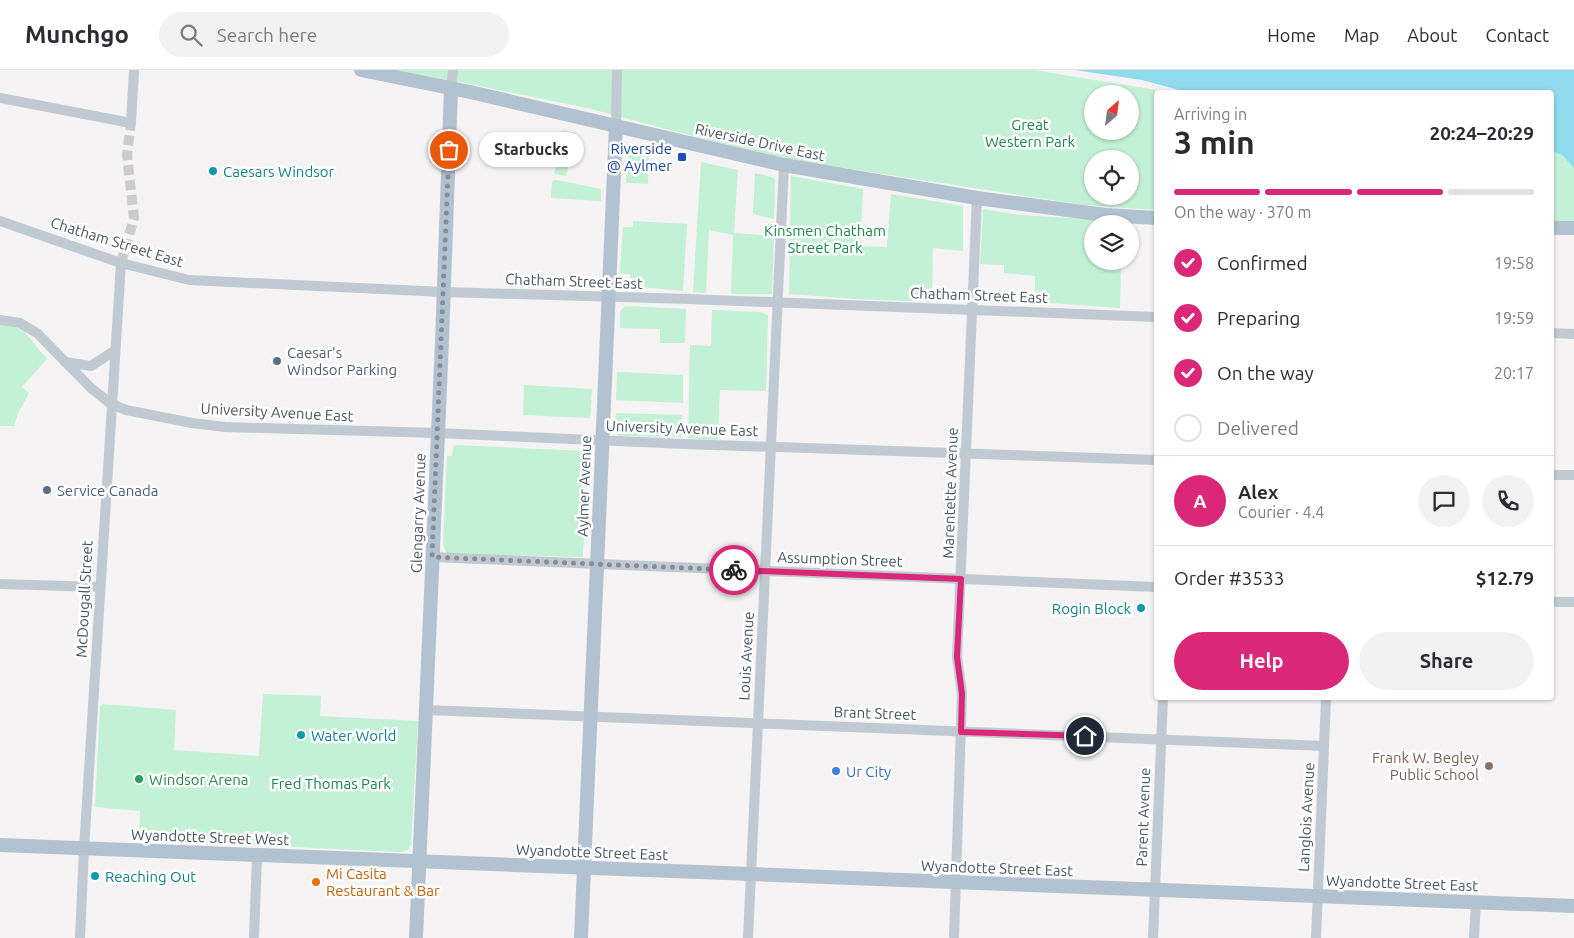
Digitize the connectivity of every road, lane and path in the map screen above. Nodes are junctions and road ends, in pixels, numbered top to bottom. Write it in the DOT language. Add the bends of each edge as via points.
graph roads {
  1 [pos="134,70"];
  2 [pos="361,70"];
  3 [pos="453,70"];
  4 [pos="617,70"];
  5 [pos="451,89"];
  6 [pos="0,98"];
  7 [pos="616,126"];
  8 [pos="784,165"];
  9 [pos="977,198"];
  10 [pos="1154,218"];
  11 [pos="0,221"];
  12 [pos="1554,228"];
  13 [pos="1574,228"];
  14 [pos="121,263"];
  15 [pos="444,292"];
  16 [pos="608,296"];
  17 [pos="778,302"];
  18 [pos="973,310"];
  19 [pos="1154,318"];
  20 [pos="0,320"];
  21 [pos="1554,333"];
  22 [pos="1574,334"];
  23 [pos="114,351"];
  24 [pos="65,362"];
  25 [pos="111,404"];
  26 [pos="438,433"];
  27 [pos="602,440"];
  28 [pos="771,447"];
  29 [pos="967,454"];
  30 [pos="1154,460"];
  31 [pos="1554,474"];
  32 [pos="1574,475"];
  33 [pos="432,557"];
  34 [pos="597,564"];
  35 [pos="765,571"];
  36 [pos="961,579"];
  37 [pos="0,584"];
  38 [pos="100,587"];
  39 [pos="1154,587"];
  40 [pos="1554,602"];
  41 [pos="1574,602"];
  42 [pos="1163,700"];
  43 [pos="1326,700"];
  44 [pos="426,710"];
  45 [pos="590,717"];
  46 [pos="758,724"];
  47 [pos="961,732"];
  48 [pos="1162,740"];
  49 [pos="1324,746"];
  50 [pos="0,845"];
  51 [pos="84,849"];
  52 [pos="258,856"];
  53 [pos="419,862"];
  54 [pos="583,868"];
  55 [pos="751,875"];
  56 [pos="956,882"];
  57 [pos="1155,890"];
  58 [pos="1317,896"];
  59 [pos="1476,902"];
  60 [pos="1574,906"];
  61 [pos="80,938"];
  62 [pos="254,938"];
  63 [pos="416,938"];
  64 [pos="581,938"];
  65 [pos="748,938"];
  66 [pos="954,938"];
  67 [pos="1153,938"];
  68 [pos="1316,938"];
  69 [pos="1474,938"];
  1 -- 6 [label="street" via="131,123"];
  2 -- 5 [label="main road, Riverside Drive East"];
  3 -- 5 [label="street"];
  4 -- 7 [label="street"];
  5 -- 7 [label="main road, Riverside Drive East"];
  5 -- 15 [label="main road, Glengarry Avenue"];
  7 -- 8 [label="main road, Riverside Drive East"];
  7 -- 16 [label="main road, Aylmer Avenue"];
  8 -- 9 [label="main road, Riverside Drive East"];
  8 -- 17 [label="street, Louis Avenue"];
  9 -- 10 [label="main road, Riverside Drive East" via="1105,215"];
  9 -- 18 [label="street, Marentette Avenue"];
  11 -- 14 [label="street, Chatham Street East"];
  12 -- 13 [label="main road"];
  14 -- 15 [label="street, Chatham Street East" via="189,280"];
  14 -- 23 [label="street, McDougall Street"];
  15 -- 16 [label="street, Chatham Street East"];
  15 -- 26 [label="main road, Glengarry Avenue"];
  16 -- 17 [label="street, Chatham Street East"];
  16 -- 27 [label="main road, Aylmer Avenue"];
  17 -- 18 [label="street, Chatham Street East"];
  17 -- 28 [label="street, Louis Avenue"];
  18 -- 19 [label="street, Chatham Street East"];
  18 -- 29 [label="street, Marentette Avenue"];
  20 -- 24 [label="street, University Avenue East" via="28,327"];
  21 -- 22 [label="street"];
  23 -- 24 [label="street" via="91,366"];
  23 -- 25 [label="street, McDougall Street"];
  24 -- 25 [label="street, University Avenue East"];
  25 -- 26 [label="street, University Avenue East" via="126,410 225,427"];
  25 -- 38 [label="street, McDougall Street"];
  26 -- 27 [label="street, University Avenue East"];
  26 -- 33 [label="main road, Glengarry Avenue"];
  27 -- 28 [label="street, University Avenue East"];
  27 -- 34 [label="main road, Aylmer Avenue"];
  28 -- 29 [label="street, University Avenue East"];
  28 -- 35 [label="street, Louis Avenue"];
  29 -- 30 [label="street, University Avenue East"];
  29 -- 36 [label="street, Marentette Avenue"];
  31 -- 32 [label="street"];
  33 -- 34 [label="street, Assumption Street"];
  33 -- 44 [label="main road, Glengarry Avenue"];
  34 -- 35 [label="street, Assumption Street"];
  34 -- 45 [label="main road, Aylmer Avenue"];
  35 -- 36 [label="street, Assumption Street"];
  35 -- 46 [label="street, Louis Avenue"];
  36 -- 39 [label="street, Assumption Street"];
  36 -- 47 [label="street, Marentette Avenue" via="957,657 962,694"];
  37 -- 38 [label="street"];
  38 -- 51 [label="street, McDougall Street"];
  40 -- 41 [label="street"];
  42 -- 48 [label="street, Parent Avenue"];
  43 -- 49 [label="street, Langlois Avenue"];
  44 -- 45 [label="street, Brant Street"];
  44 -- 53 [label="main road, Glengarry Avenue"];
  45 -- 46 [label="street, Brant Street"];
  45 -- 54 [label="main road, Aylmer Avenue"];
  46 -- 47 [label="street, Brant Street"];
  46 -- 55 [label="street, Louis Avenue"];
  47 -- 48 [label="street, Brant Street"];
  47 -- 56 [label="street, Marentette Avenue"];
  48 -- 49 [label="street, Brant Street"];
  48 -- 57 [label="street, Parent Avenue"];
  49 -- 58 [label="street, Langlois Avenue"];
  50 -- 51 [label="main road, Wyandotte Street West"];
  51 -- 52 [label="main road, Wyandotte Street West"];
  51 -- 61 [label="street, McDougall Street"];
  52 -- 53 [label="main road, Wyandotte Street West"];
  52 -- 62 [label="street"];
  53 -- 54 [label="main road, Wyandotte Street East"];
  53 -- 63 [label="main road, Glengarry Avenue"];
  54 -- 55 [label="main road, Wyandotte Street East"];
  54 -- 64 [label="main road, Aylmer Avenue"];
  55 -- 56 [label="main road, Wyandotte Street East"];
  55 -- 65 [label="street, Louis Avenue"];
  56 -- 57 [label="main road, Wyandotte Street East"];
  56 -- 66 [label="street, Marentette Avenue"];
  57 -- 58 [label="main road, Wyandotte Street East"];
  57 -- 67 [label="street, Parent Avenue"];
  58 -- 59 [label="main road, Wyandotte Street East"];
  58 -- 68 [label="street, Langlois Avenue"];
  59 -- 60 [label="main road, Wyandotte Street East"];
  59 -- 69 [label="street"];
}
